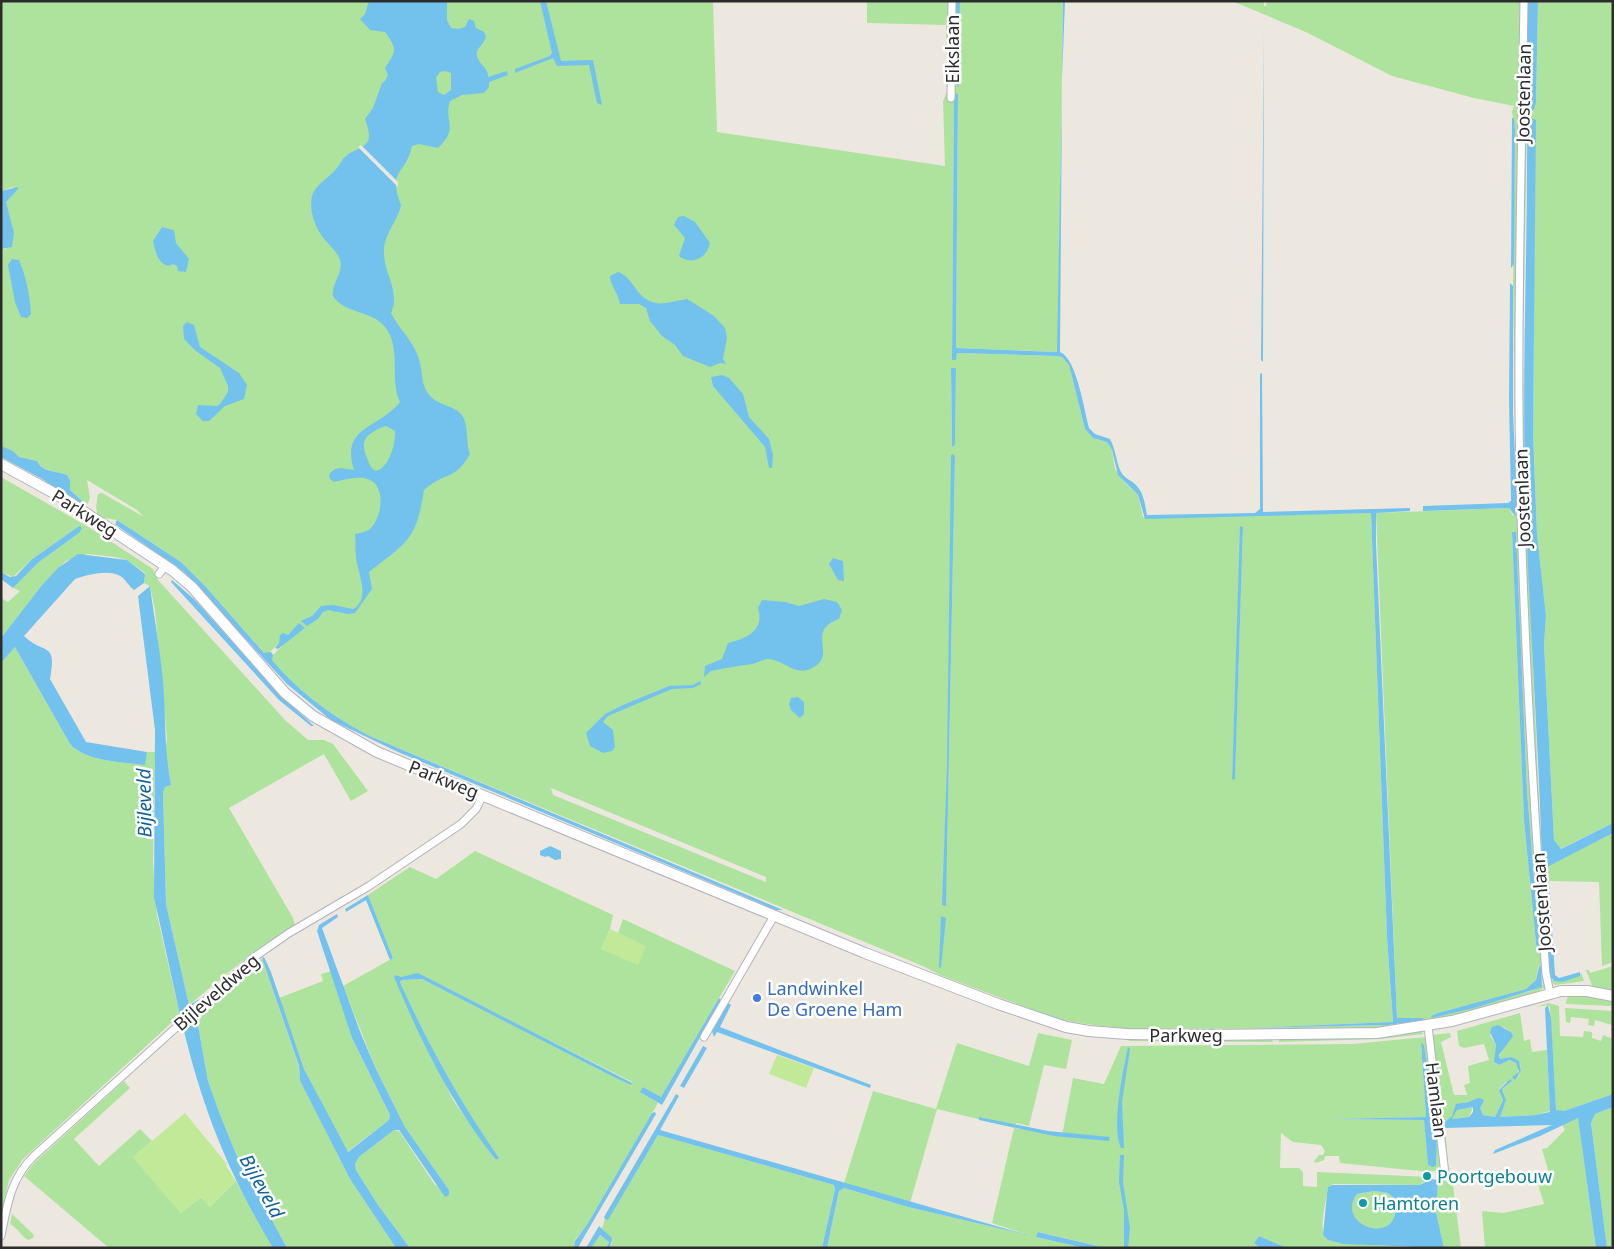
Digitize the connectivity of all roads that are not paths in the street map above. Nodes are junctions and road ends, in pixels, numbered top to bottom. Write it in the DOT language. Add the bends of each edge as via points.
graph roads {
  1 [pos="952,1"];
  2 [pos="1524,1"];
  3 [pos="951,98"];
  4 [pos="1,464"];
  5 [pos="166,565"];
  6 [pos="159,574"];
  7 [pos="483,795"];
  8 [pos="774,916"];
  9 [pos="1550,993"];
  10 [pos="1613,996"];
  11 [pos="1428,1026"];
  12 [pos="704,1037"];
  13 [pos="1445,1174"];
  14 [pos="1,1236"];
  1 -- 3 [label="street, Eikslaan"];
  2 -- 9 [label="street, Joostenlaan" via="1520,455 1534,810"];
  4 -- 5 [label="street, Parkweg" via="63,498"];
  5 -- 6 [label="street"];
  5 -- 7 [label="street, Parkweg" via="192,586 285,693 313,716 376,752"];
  7 -- 8 [label="street, Parkweg"];
  7 -- 14 [label="street, Bijleveldweg" via="476,810 461,824 253,958 31,1158 11,1189"];
  8 -- 11 [label="street, Parkweg" via="998,1004 1066,1027 1089,1031 1314,1034 1377,1033"];
  8 -- 12 [label="street"];
  9 -- 10 [label="street, Parkweg" via="1571,990"];
  9 -- 11 [label="street, Parkweg"];
  11 -- 13 [label="street, Hamlaan"];
}
